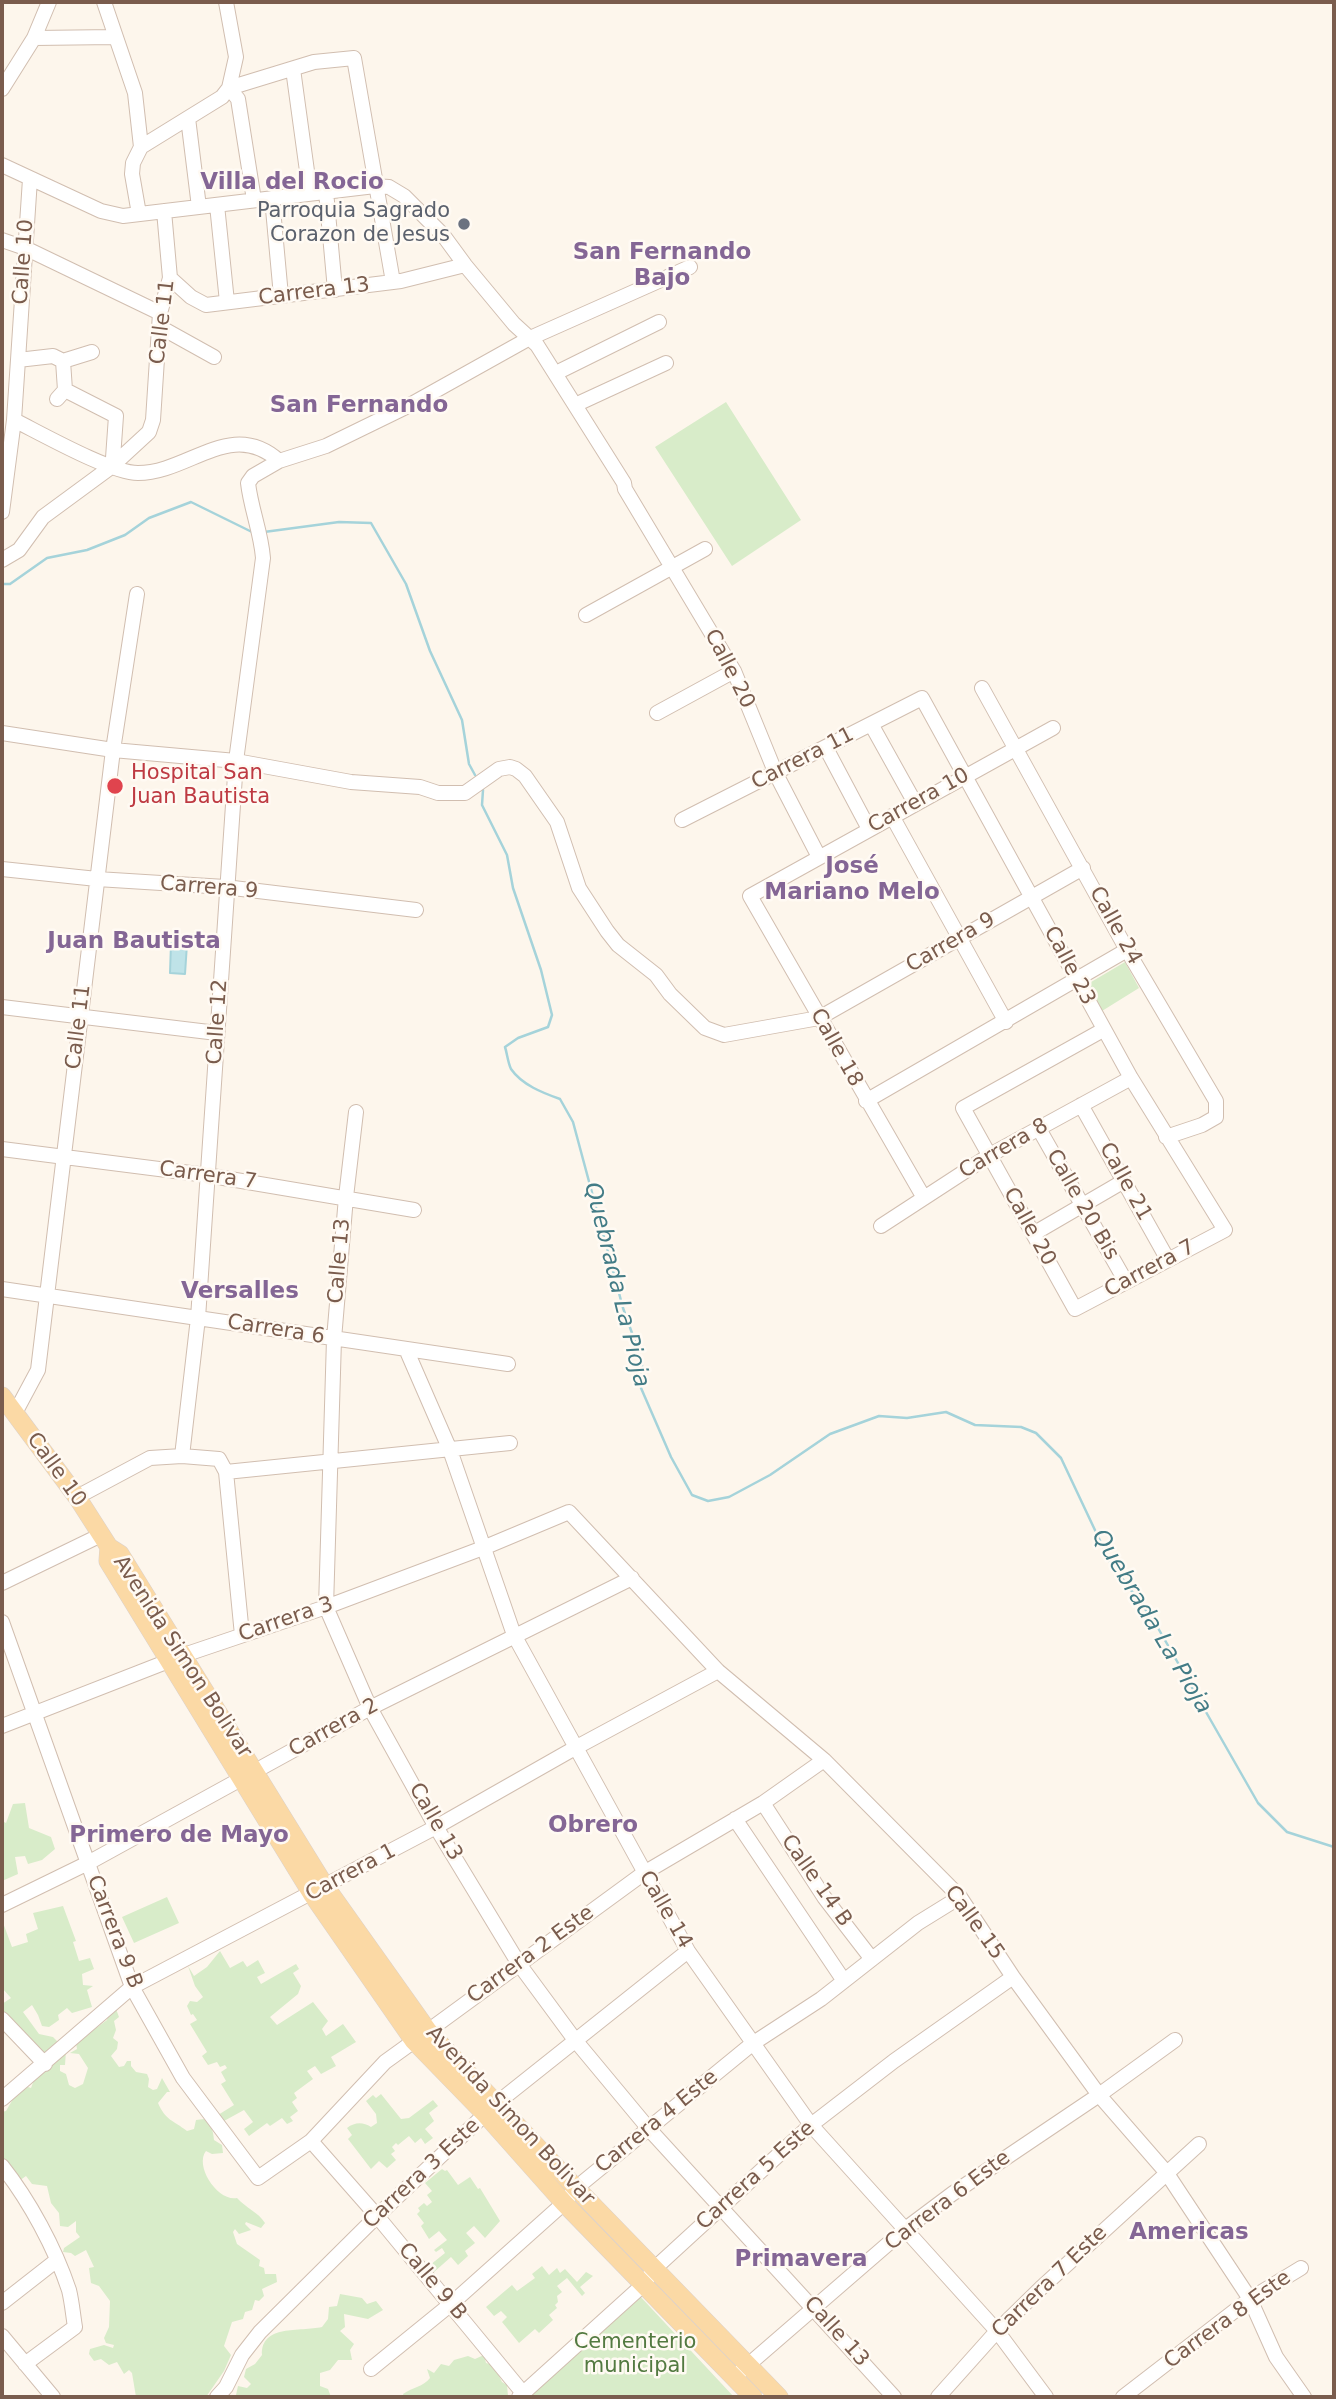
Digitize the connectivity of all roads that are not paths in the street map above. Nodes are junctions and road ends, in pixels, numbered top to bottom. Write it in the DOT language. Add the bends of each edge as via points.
graph roads {
  1 [pos="49,2"];
  2 [pos="104,2"];
  3 [pos="226,2"];
  4 [pos="115,37"];
  5 [pos="34,38"];
  6 [pos="293,69"];
  7 [pos="3,84"];
  8 [pos="229,88"];
  9 [pos="188,118"];
  10 [pos="141,147"];
  11 [pos="2,165"];
  12 [pos="30,178"];
  13 [pos="375,186"];
  14 [pos="326,191"];
  15 [pos="310,193"];
  16 [pos="272,198"];
  17 [pos="254,200"];
  18 [pos="217,205"];
  19 [pos="199,207"];
  20 [pos="164,211"];
  21 [pos="139,214"];
  22 [pos="2,240"];
  23 [pos="24,248"];
  24 [pos="465,265"];
  25 [pos="690,267"];
  26 [pos="170,278"];
  27 [pos="393,282"];
  28 [pos="335,290"];
  29 [pos="281,296"];
  30 [pos="227,302"];
  31 [pos="160,320"];
  32 [pos="659,322"];
  33 [pos="528,339"];
  34 [pos="92,352"];
  35 [pos="214,357"];
  36 [pos="18,360"];
  37 [pos="63,361"];
  38 [pos="666,363"];
  39 [pos="556,373"];
  40 [pos="575,405"];
  41 [pos="14,421"];
  42 [pos="279,461"];
  43 [pos="113,464"];
  44 [pos="3,488"];
  45 [pos="625,489"];
  46 [pos="2,512"];
  47 [pos="705,549"];
  48 [pos="2,560"];
  49 [pos="674,567"];
  50 [pos="137,594"];
  51 [pos="586,615"];
  52 [pos="734,671"];
  53 [pos="982,688"];
  54 [pos="922,698"];
  55 [pos="657,713"];
  56 [pos="871,724"];
  57 [pos="1053,728"];
  58 [pos="2,733"];
  59 [pos="825,748"];
  60 [pos="1016,749"];
  61 [pos="113,750"];
  62 [pos="236,761"];
  63 [pos="776,774"];
  64 [pos="965,775"];
  65 [pos="915,803"];
  66 [pos="892,816"];
  67 [pos="682,820"];
  68 [pos="869,829"];
  69 [pos="819,857"];
  70 [pos="1083,868"];
  71 [pos="2,869"];
  72 [pos="97,879"];
  73 [pos="225,887"];
  74 [pos="750,896"];
  75 [pos="1032,896"];
  76 [pos="416,910"];
  77 [pos="960,937"];
  78 [pos="1128,950"];
  79 [pos="1076,981"];
  80 [pos="2,1007"];
  81 [pos="80,1017"];
  82 [pos="819,1018"];
  83 [pos="1006,1022"];
  84 [pos="1103,1030"];
  85 [pos="217,1033"];
  86 [pos="1130,1078"];
  87 [pos="866,1101"];
  88 [pos="1081,1105"];
  89 [pos="356,1112"];
  90 [pos="1039,1129"];
  91 [pos="1166,1138"];
  92 [pos="2,1149"];
  93 [pos="990,1156"];
  94 [pos="63,1157"];
  95 [pos="206,1175"];
  96 [pos="1124,1181"];
  97 [pos="346,1197"];
  98 [pos="924,1198"];
  99 [pos="1082,1206"];
  100 [pos="414,1210"];
  101 [pos="881,1226"];
  102 [pos="1225,1230"];
  103 [pos="1034,1234"];
  104 [pos="1168,1260"];
  105 [pos="1126,1282"];
  106 [pos="2,1289"];
  107 [pos="47,1295"];
  108 [pos="1075,1309"];
  109 [pos="198,1318"];
  110 [pos="334,1339"];
  111 [pos="406,1349"];
  112 [pos="508,1364"];
  113 [pos="2,1396"];
  114 [pos="8,1417"];
  115 [pos="510,1443"];
  116 [pos="450,1450"];
  117 [pos="182,1456"];
  118 [pos="329,1463"];
  119 [pos="226,1472"];
  120 [pos="77,1497"];
  121 [pos="569,1512"];
  122 [pos="105,1541"];
  123 [pos="483,1548"];
  124 [pos="632,1578"];
  125 [pos="2,1583"];
  126 [pos="326,1607"];
  127 [pos="2,1622"];
  128 [pos="242,1635"];
  129 [pos="514,1635"];
  130 [pos="177,1658"];
  131 [pos="718,1671"];
  132 [pos="370,1708"];
  133 [pos="35,1714"];
  134 [pos="2,1726"];
  135 [pos="575,1748"];
  136 [pos="824,1760"];
  137 [pos="248,1775"];
  138 [pos="763,1803"];
  139 [pos="735,1819"];
  140 [pos="436,1827"];
  141 [pos="88,1863"];
  142 [pos="644,1873"];
  143 [pos="319,1890"];
  144 [pos="960,1898"];
  145 [pos="2,1905"];
  146 [pos="688,1951"];
  147 [pos="871,1958"];
  148 [pos="519,1964"];
  149 [pos="1013,1977"];
  150 [pos="844,1981"];
  151 [pos="132,1986"];
  152 [pos="2,2019"];
  153 [pos="421,2036"];
  154 [pos="575,2040"];
  155 [pos="1175,2040"];
  156 [pos="752,2044"];
  157 [pos="45,2064"];
  158 [pos="1099,2095"];
  159 [pos="2,2099"];
  160 [pos="491,2109"];
  161 [pos="811,2125"];
  162 [pos="649,2129"];
  163 [pos="311,2141"];
  164 [pos="1199,2144"];
  165 [pos="2,2166"];
  166 [pos="1166,2172"];
  167 [pos="258,2178"];
  168 [pos="576,2188"];
  169 [pos="564,2203"];
  170 [pos="720,2207"];
  171 [pos="377,2216"];
  172 [pos="904,2230"];
  173 [pos="57,2260"];
  174 [pos="1301,2268"];
  175 [pos="654,2269"];
  176 [pos="643,2286"];
  177 [pos="1250,2299"];
  178 [pos="2,2303"];
  179 [pos="451,2304"];
  180 [pos="815,2308"];
  181 [pos="997,2331"];
  182 [pos="2,2336"];
  183 [pos="25,2364"];
  184 [pos="371,2369"];
  185 [pos="740,2371"];
  186 [pos="521,2395"];
  187 [pos="53,2397"];
  188 [pos="217,2397"];
  189 [pos="754,2397"];
  190 [pos="779,2397"];
  191 [pos="894,2397"];
  192 [pos="938,2397"];
  193 [pos="1046,2397"];
  194 [pos="1123,2397"];
  195 [pos="1304,2397"];
  1 -- 5 [label="street"];
  2 -- 4 [label="street"];
  3 -- 8 [label="street" via="236,57"];
  4 -- 5 [label="street"];
  4 -- 10 [label="street" via="135,93"];
  5 -- 7 [label="street"];
  6 -- 8 [label="street"];
  6 -- 13 [label="street" via="354,58"];
  6 -- 15 [label="street"];
  8 -- 9 [label="street"];
  8 -- 17 [label="street" via="238,99"];
  9 -- 10 [label="street"];
  9 -- 19 [label="street"];
  10 -- 21 [label="street" via="133,163"];
  11 -- 12 [label="street"];
  12 -- 21 [label="street" via="101,211"];
  12 -- 23 [label="street, Calle 10"];
  13 -- 14 [label="street"];
  13 -- 24 [label="street" via="389,187 404,196"];
  13 -- 27 [label="street"];
  14 -- 15 [label="street"];
  14 -- 28 [label="street"];
  15 -- 16 [label="street"];
  16 -- 17 [label="street"];
  16 -- 29 [label="street"];
  17 -- 18 [label="street"];
  18 -- 19 [label="street"];
  18 -- 30 [label="street"];
  19 -- 20 [label="street"];
  20 -- 21 [label="street"];
  20 -- 26 [label="street, Calle 11"];
  22 -- 23 [label="street"];
  23 -- 31 [label="street"];
  23 -- 36 [label="street, Calle 10"];
  24 -- 27 [label="street, Carrera 13"];
  24 -- 33 [label="street"];
  25 -- 33 [label="street"];
  26 -- 30 [label="street, Carrera 13" via="206,305"];
  26 -- 31 [label="street, Calle 11"];
  27 -- 28 [label="street, Carrera 13"];
  28 -- 29 [label="street, Carrera 13"];
  29 -- 30 [label="street, Carrera 13"];
  31 -- 35 [label="street"];
  31 -- 43 [label="street, Calle 11" via="153,420 149,432"];
  32 -- 39 [label="street"];
  33 -- 39 [label="street"];
  33 -- 42 [label="street" via="362,429"];
  33 -- 45 [label="street" via="531,352 610,477 618,488"];
  34 -- 37 [label="street"];
  36 -- 37 [label="street" via="53,356"];
  36 -- 41 [label="street, Calle 10"];
  37 -- 43 [label="street" via="61,395 116,416"];
  38 -- 40 [label="street"];
  39 -- 40 [label="street"];
  40 -- 45 [label="street"];
  41 -- 43 [label="street"];
  41 -- 44 [label="street, Calle 10"];
  42 -- 43 [label="street" via="267,450 244,443 221,446 161,471 135,473"];
  42 -- 62 [label="street, Calle 12" via="248,483 263,558"];
  43 -- 48 [label="street" via="43,517 19,550"];
  44 -- 46 [label="street, Calle 10"];
  45 -- 49 [label="street, Calle 20"];
  47 -- 49 [label="street"];
  49 -- 51 [label="street"];
  49 -- 52 [label="street, Calle 20"];
  50 -- 61 [label="street, Calle 11"];
  52 -- 55 [label="street"];
  52 -- 63 [label="street, Calle 20"];
  53 -- 60 [label="street, Calle 24"];
  54 -- 56 [label="street, Carrera 11"];
  54 -- 64 [label="street, Calle 23"];
  56 -- 59 [label="street, Carrera 11"];
  56 -- 65 [label="street"];
  57 -- 60 [label="street, Carrera 10"];
  58 -- 61 [label="street"];
  59 -- 63 [label="street, Carrera 11"];
  59 -- 68 [label="street"];
  60 -- 64 [label="street, Carrera 10"];
  60 -- 70 [label="street, Calle 24"];
  61 -- 62 [label="street"];
  61 -- 72 [label="street, Calle 11"];
  62 -- 73 [label="street, Calle 12"];
  62 -- 82 [label="street, Carrera 9" via="438,793 465,793 499,769 516,769 557,822 579,888 601,924 705,1028 724,1035"];
  63 -- 67 [label="street, Carrera 11"];
  63 -- 69 [label="street, Calle 20"];
  64 -- 65 [label="street, Carrera 10"];
  64 -- 75 [label="street, Calle 23"];
  65 -- 66 [label="street, Carrera 10"];
  66 -- 68 [label="street, Carrera 10"];
  66 -- 77 [label="street"];
  68 -- 69 [label="street, Carrera 10"];
  69 -- 74 [label="street, Carrera 10"];
  70 -- 75 [label="street, Carrera 9"];
  70 -- 78 [label="street, Calle 24"];
  71 -- 72 [label="street, Carrera 9"];
  72 -- 73 [label="street, Carrera 9"];
  72 -- 81 [label="street, Calle 11"];
  73 -- 76 [label="street, Carrera 9"];
  73 -- 85 [label="street, Calle 12"];
  74 -- 82 [label="street, Calle 18"];
  75 -- 77 [label="street, Carrera 9"];
  75 -- 79 [label="street, Calle 23"];
  77 -- 82 [label="street, Carrera 9"];
  77 -- 83 [label="street"];
  78 -- 79 [label="street"];
  78 -- 91 [label="street, Calle 24" via="1216,1101 1216,1117"];
  79 -- 83 [label="street"];
  79 -- 84 [label="street, Calle 23"];
  80 -- 81 [label="street"];
  81 -- 85 [label="street"];
  81 -- 94 [label="street, Calle 11"];
  82 -- 87 [label="street, Calle 18"];
  83 -- 87 [label="street"];
  84 -- 86 [label="street, Calle 23"];
  84 -- 93 [label="street, Calle 20" via="963,1108"];
  85 -- 95 [label="street, Calle 12"];
  86 -- 88 [label="street, Carrera 8"];
  86 -- 91 [label="street, Calle 23"];
  87 -- 98 [label="street, Calle 18"];
  88 -- 90 [label="street, Carrera 8"];
  88 -- 96 [label="street, Calle 21"];
  89 -- 97 [label="street, Calle 13"];
  90 -- 93 [label="street, Carrera 8"];
  90 -- 99 [label="street, Calle 20 Bis"];
  91 -- 102 [label="street, Calle 23"];
  92 -- 94 [label="street, Carrera 7"];
  93 -- 98 [label="street, Carrera 8"];
  93 -- 103 [label="street, Calle 20"];
  94 -- 95 [label="street, Carrera 7"];
  94 -- 107 [label="street, Calle 11"];
  95 -- 97 [label="street, Carrera 7"];
  95 -- 109 [label="street, Calle 12"];
  96 -- 99 [label="street"];
  96 -- 104 [label="street, Calle 21"];
  97 -- 100 [label="street, Carrera 7"];
  97 -- 110 [label="street, Calle 13"];
  98 -- 101 [label="street, Carrera 8"];
  99 -- 103 [label="street"];
  99 -- 105 [label="street, Calle 20 Bis"];
  102 -- 104 [label="street, Carrera 7"];
  103 -- 108 [label="street, Calle 20"];
  104 -- 105 [label="street, Carrera 7"];
  105 -- 108 [label="street, Carrera 7"];
  106 -- 107 [label="street, Carrera 6"];
  107 -- 109 [label="street, Carrera 6"];
  107 -- 114 [label="street, Calle 11" via="38,1370"];
  109 -- 110 [label="street, Carrera 6"];
  109 -- 117 [label="street, Calle 12"];
  110 -- 111 [label="street, Carrera 6"];
  110 -- 118 [label="street, Calle 13"];
  111 -- 112 [label="street, Carrera 6"];
  111 -- 116 [label="street, Calle 14"];
  113 -- 114 [label="main road, Calle 10"];
  114 -- 120 [label="main road, Calle 10"];
  115 -- 116 [label="street"];
  116 -- 118 [label="street"];
  116 -- 123 [label="street, Calle 14"];
  117 -- 119 [label="street" via="219,1459"];
  117 -- 120 [label="street" via="150,1458"];
  118 -- 119 [label="street"];
  118 -- 126 [label="street, Calle 13"];
  119 -- 128 [label="street"];
  120 -- 122 [label="main road, Calle 10"];
  121 -- 123 [label="street, Carrera 3"];
  121 -- 124 [label="street, Calle 15"];
  122 -- 125 [label="street"];
  122 -- 130 [label="main road, Avenida Simon Bolivar" via="108,1561"];
  123 -- 126 [label="street, Carrera 3"];
  123 -- 129 [label="street, Calle 14"];
  124 -- 129 [label="street, Carrera 2"];
  124 -- 131 [label="street, Calle 15"];
  126 -- 128 [label="street, Carrera 3"];
  126 -- 132 [label="street, Calle 13"];
  127 -- 133 [label="street, Carrera 9 B"];
  128 -- 130 [label="street, Carrera 3"];
  129 -- 132 [label="street, Carrera 2"];
  129 -- 135 [label="street, Calle 14"];
  130 -- 133 [label="street, Carrera 3"];
  130 -- 137 [label="main road, Avenida Simon Bolivar"];
  131 -- 135 [label="street, Carrera 1"];
  131 -- 136 [label="street, Calle 15"];
  132 -- 137 [label="street, Carrera 2"];
  132 -- 140 [label="street, Calle 13"];
  133 -- 134 [label="street, Carrera 3"];
  133 -- 141 [label="street, Carrera 9 B"];
  135 -- 140 [label="street, Carrera 1"];
  135 -- 142 [label="street, Calle 14"];
  136 -- 138 [label="street, Carrera 2 Este"];
  136 -- 144 [label="street, Calle 15"];
  137 -- 141 [label="street, Carrera 2"];
  137 -- 143 [label="main road, Avenida Simon Bolivar"];
  138 -- 139 [label="street, Carrera 2 Este"];
  138 -- 147 [label="street, Calle 14 B" via="824,1897"];
  139 -- 142 [label="street, Carrera 2 Este"];
  139 -- 150 [label="street"];
  140 -- 143 [label="street, Carrera 1"];
  140 -- 148 [label="street, Calle 13"];
  141 -- 145 [label="street, Carrera 2"];
  141 -- 151 [label="street, Carrera 9 B"];
  142 -- 146 [label="street, Calle 14"];
  142 -- 148 [label="street, Carrera 2 Este"];
  143 -- 151 [label="street, Carrera 1"];
  143 -- 153 [label="main road, Avenida Simon Bolivar"];
  144 -- 147 [label="street, Carrera 4 Este"];
  144 -- 149 [label="street, Calle 15"];
  146 -- 154 [label="street, Carrera 3 Este"];
  146 -- 156 [label="street, Calle 14"];
  147 -- 150 [label="street, Carrera 4 Este"];
  148 -- 153 [label="street, Carrera 2 Este"];
  148 -- 154 [label="street, Calle 13"];
  149 -- 158 [label="street, Calle 15"];
  149 -- 161 [label="street, Carrera 5 Este"];
  150 -- 156 [label="street, Carrera 4 Este"];
  151 -- 157 [label="street, Carrera 1"];
  151 -- 167 [label="street, Carrera 9 B" via="183,2078"];
  152 -- 157 [label="street"];
  153 -- 160 [label="main road, Avenida Simon Bolivar"];
  153 -- 163 [label="street, Carrera 2 Este" via="385,2063"];
  154 -- 160 [label="street, Carrera 3 Este"];
  154 -- 162 [label="street, Calle 13"];
  155 -- 158 [label="street, Carrera 6 Este"];
  156 -- 161 [label="street, Calle 14"];
  156 -- 162 [label="street, Carrera 4 Este"];
  157 -- 159 [label="street, Carrera 1"];
  158 -- 166 [label="street, Calle 15"];
  158 -- 172 [label="street, Carrera 6 Este"];
  160 -- 168 [label="main road, Avenida Simon Bolivar"];
  160 -- 169 [label="main road, Avenida Simon Bolivar"];
  160 -- 171 [label="street, Carrera 3 Este"];
  161 -- 170 [label="street, Carrera 5 Este"];
  161 -- 172 [label="street, Calle 14"];
  162 -- 168 [label="street, Carrera 4 Este"];
  162 -- 170 [label="street, Calle 13"];
  163 -- 167 [label="street, Carrera 2 Este"];
  163 -- 171 [label="street, Calle 9 B"];
  164 -- 166 [label="street, Carrera 7 Este"];
  165 -- 173 [label="street"];
  166 -- 177 [label="street, Calle 15"];
  166 -- 181 [label="street, Carrera 7 Este"];
  168 -- 169 [label="street, Carrera 4 Este"];
  168 -- 175 [label="main road, Avenida Simon Bolivar"];
  169 -- 176 [label="main road, Avenida Simon Bolivar"];
  169 -- 179 [label="street, Carrera 4 Este"];
  170 -- 175 [label="street, Carrera 5 Este"];
  170 -- 180 [label="street, Calle 13"];
  171 -- 179 [label="street, Calle 9 B"];
  171 -- 188 [label="street, Carrera 3 Este" via="260,2332"];
  172 -- 180 [label="street, Carrera 6 Este"];
  172 -- 181 [label="street, Calle 14"];
  173 -- 178 [label="street"];
  173 -- 183 [label="street" via="70,2292 75,2327"];
  174 -- 177 [label="street, Carrera 8 Este"];
  175 -- 176 [label="street, Carrera 5 Este"];
  175 -- 185 [label="main road, Avenida Simon Bolivar"];
  176 -- 185 [label="main road, Avenida Simon Bolivar"];
  176 -- 186 [label="street, Carrera 5 Este"];
  177 -- 194 [label="street, Carrera 8 Este"];
  177 -- 195 [label="street, Calle 15" via="1276,2357"];
  179 -- 184 [label="street, Carrera 4 Este"];
  179 -- 186 [label="street, Calle 9 B"];
  180 -- 185 [label="street, Carrera 6 Este"];
  180 -- 191 [label="street, Calle 13"];
  181 -- 192 [label="street, Carrera 7 Este"];
  181 -- 193 [label="street, Calle 14"];
  182 -- 183 [label="street"];
  183 -- 187 [label="street"];
  185 -- 189 [label="main road, Avenida Simon Bolivar"];
  185 -- 190 [label="main road, Avenida Simon Bolivar"];
}
